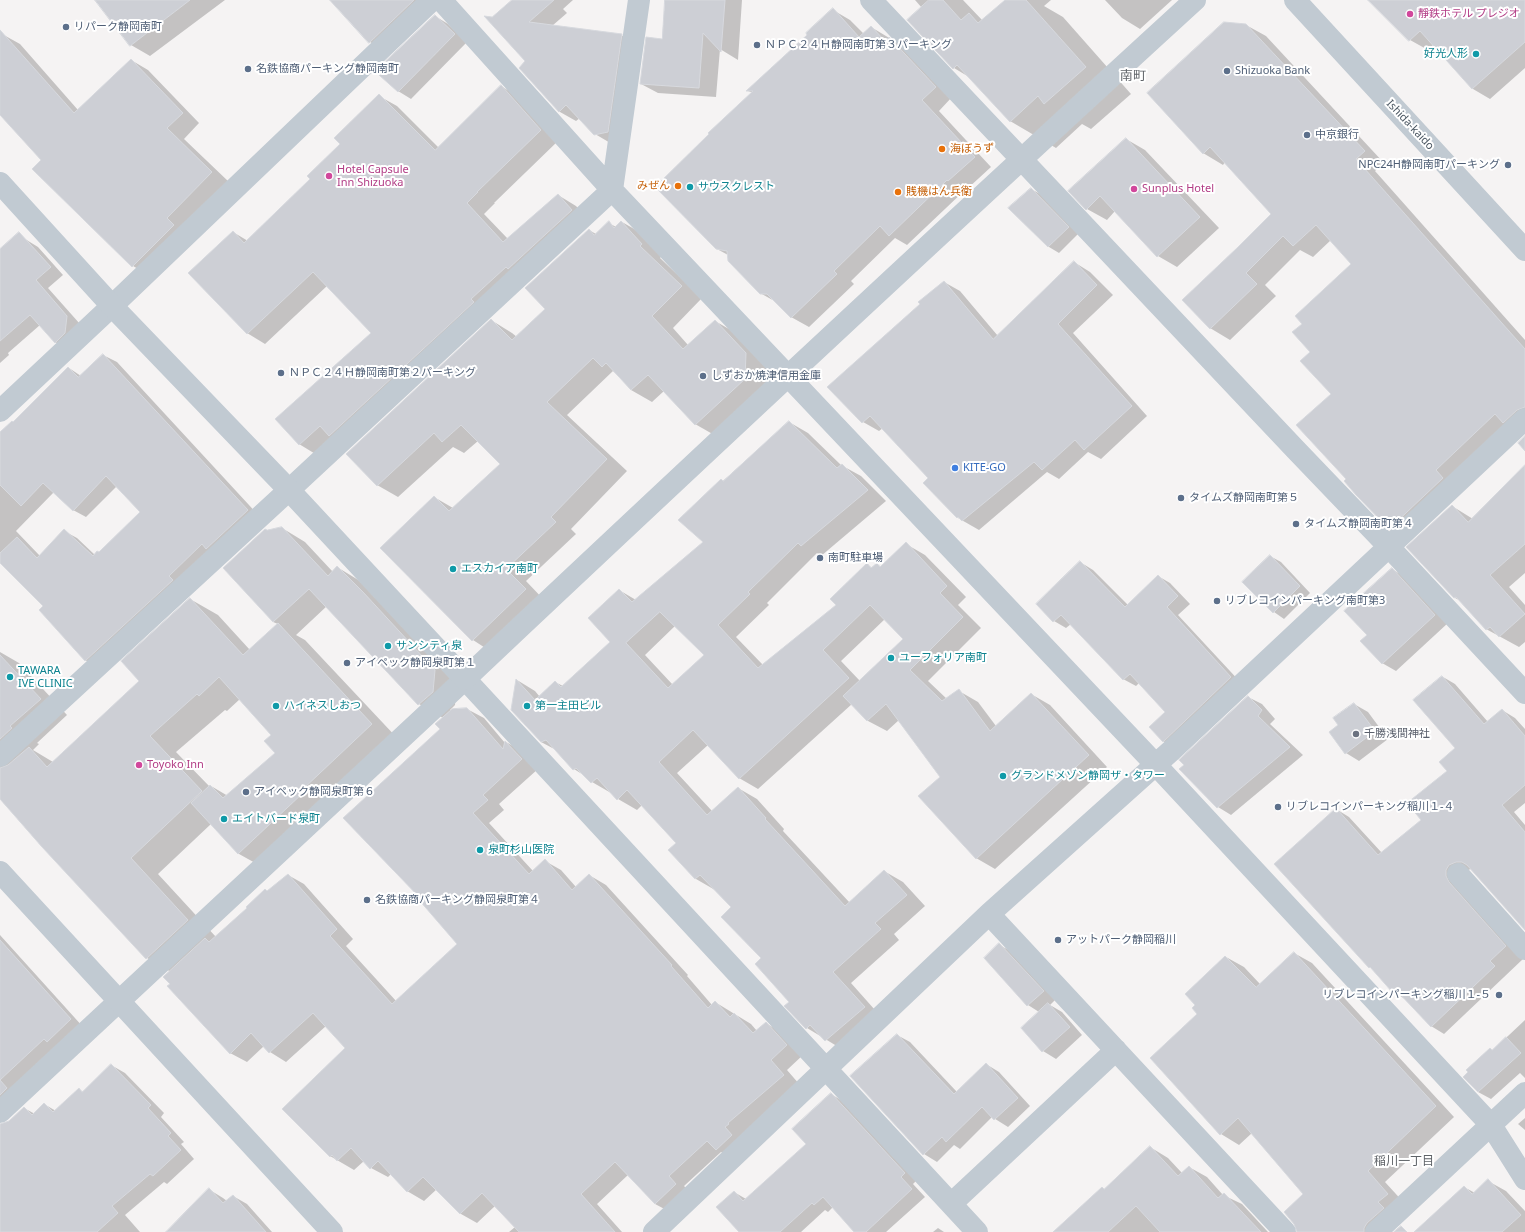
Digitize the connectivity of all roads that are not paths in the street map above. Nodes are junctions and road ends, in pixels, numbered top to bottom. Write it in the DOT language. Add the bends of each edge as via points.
graph roads {
  1 [pos="432,0"];
  2 [pos="441,0"];
  3 [pos="639,0"];
  4 [pos="871,0"];
  5 [pos="1195,0"];
  6 [pos="1295,0"];
  7 [pos="1021,159"];
  8 [pos="0,183"];
  9 [pos="612,190"];
  10 [pos="1525,250"];
  11 [pos="112,306"];
  12 [pos="788,375"];
  13 [pos="0,411"];
  14 [pos="1525,419"];
  15 [pos="289,490"];
  16 [pos="1390,547"];
  17 [pos="466,679"];
  18 [pos="1525,693"];
  19 [pos="0,756"];
  20 [pos="1156,765"];
  21 [pos="0,872"];
  22 [pos="1458,874"];
  23 [pos="989,914"];
  24 [pos="1525,949"];
  25 [pos="119,1001"];
  26 [pos="1116,1050"];
  27 [pos="824,1068"];
  28 [pos="1525,1093"];
  29 [pos="0,1112"];
  30 [pos="1490,1125"];
  31 [pos="1521,1168"];
  32 [pos="951,1204"];
  33 [pos="332,1232"];
  34 [pos="654,1232"];
  35 [pos="977,1232"];
  36 [pos="1285,1232"];
  37 [pos="1376,1232"];
  1 -- 11 [label="street"];
  2 -- 9 [label="street"];
  3 -- 9 [label="street"];
  4 -- 7 [label="street"];
  5 -- 7 [label="street"];
  6 -- 10 [label="street, Ishida-kaido"];
  7 -- 12 [label="street"];
  7 -- 16 [label="street"];
  8 -- 11 [label="street"];
  9 -- 12 [label="street"];
  9 -- 15 [label="street"];
  11 -- 13 [label="street"];
  11 -- 15 [label="street"];
  12 -- 17 [label="street"];
  12 -- 20 [label="street"];
  14 -- 16 [label="street"];
  15 -- 17 [label="street"];
  15 -- 19 [label="street"];
  16 -- 18 [label="street"];
  16 -- 20 [label="street"];
  17 -- 25 [label="street"];
  17 -- 27 [label="street"];
  20 -- 23 [label="street"];
  20 -- 30 [label="street"];
  21 -- 25 [label="street"];
  22 -- 24 [label="street"];
  23 -- 26 [label="street"];
  23 -- 27 [label="street"];
  25 -- 29 [label="street"];
  25 -- 33 [label="street"];
  26 -- 32 [label="street"];
  26 -- 36 [label="street"];
  27 -- 32 [label="street"];
  27 -- 34 [label="street"];
  28 -- 30 [label="street"];
  30 -- 31 [label="street"];
  30 -- 37 [label="street"];
  32 -- 35 [label="street"];
}
